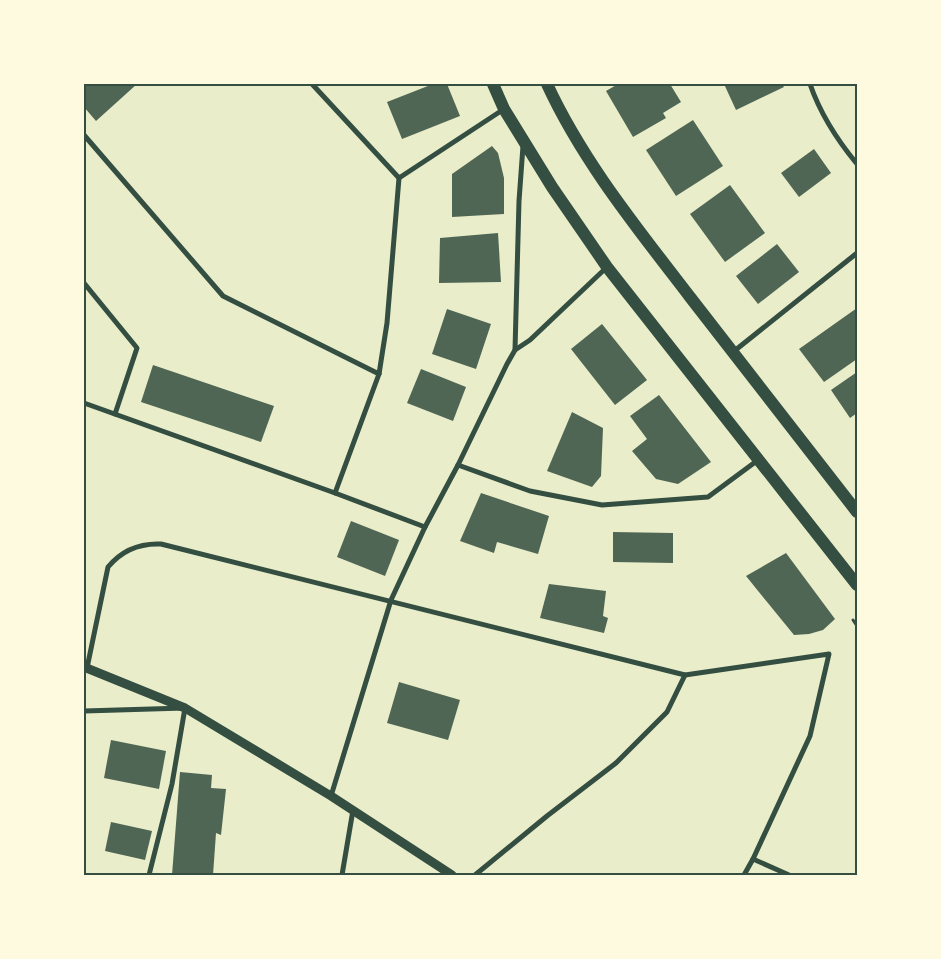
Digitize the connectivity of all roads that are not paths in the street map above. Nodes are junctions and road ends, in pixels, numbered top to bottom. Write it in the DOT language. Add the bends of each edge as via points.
graph roads {
  1 [pos="312,84"];
  2 [pos="493,84"];
  3 [pos="547,84"];
  4 [pos="810,84"];
  5 [pos="504,109"];
  6 [pos="84,135"];
  7 [pos="524,141"];
  8 [pos="857,164"];
  9 [pos="399,178"];
  10 [pos="857,253"];
  11 [pos="607,267"];
  12 [pos="84,283"];
  13 [pos="515,350"];
  14 [pos="733,352"];
  15 [pos="379,374"];
  16 [pos="84,403"];
  17 [pos="115,414"];
  18 [pos="758,460"];
  19 [pos="458,465"];
  20 [pos="335,493"];
  21 [pos="857,512"];
  22 [pos="425,527"];
  23 [pos="857,585"];
  24 [pos="391,600"];
  25 [pos="85,668"];
  26 [pos="685,675"];
  27 [pos="185,708"];
  28 [pos="84,711"];
  29 [pos="331,796"];
  30 [pos="353,810"];
  31 [pos="753,859"];
  32 [pos="149,875"];
  33 [pos="342,875"];
  34 [pos="452,875"];
  35 [pos="475,875"];
  36 [pos="744,875"];
  37 [pos="789,875"];
  1 -- 9 [label="street"];
  2 -- 5 [label="main road"];
  3 -- 14 [label="main road" via="602,180"];
  4 -- 8 [label="street" via="840,144"];
  5 -- 7 [label="main road"];
  5 -- 9 [label="street"];
  6 -- 15 [label="street" via="223,296"];
  7 -- 11 [label="main road"];
  7 -- 13 [label="street"];
  9 -- 15 [label="street"];
  10 -- 14 [label="street"];
  11 -- 13 [label="street" via="530,340"];
  11 -- 18 [label="main road"];
  12 -- 17 [label="street" via="137,348"];
  13 -- 19 [label="street"];
  14 -- 21 [label="main road"];
  15 -- 20 [label="street"];
  16 -- 17 [label="street"];
  17 -- 20 [label="street"];
  18 -- 19 [label="street" via="708,497 602,505 530,491"];
  18 -- 23 [label="main road"];
  19 -- 22 [label="street"];
  20 -- 22 [label="street"];
  22 -- 24 [label="street"];
  24 -- 25 [label="street" via="161,544 140,545 122,554 108,567"];
  24 -- 26 [label="street"];
  24 -- 29 [label="street"];
  25 -- 27 [label="street"];
  26 -- 31 [label="street" via="829,654 810,736"];
  26 -- 35 [label="street" via="667,712 616,763"];
  27 -- 28 [label="street"];
  27 -- 29 [label="street"];
  27 -- 32 [label="street" via="172,784"];
  29 -- 30 [label="street"];
  30 -- 33 [label="street"];
  30 -- 34 [label="street"];
  31 -- 36 [label="street"];
  31 -- 37 [label="street"];
}
